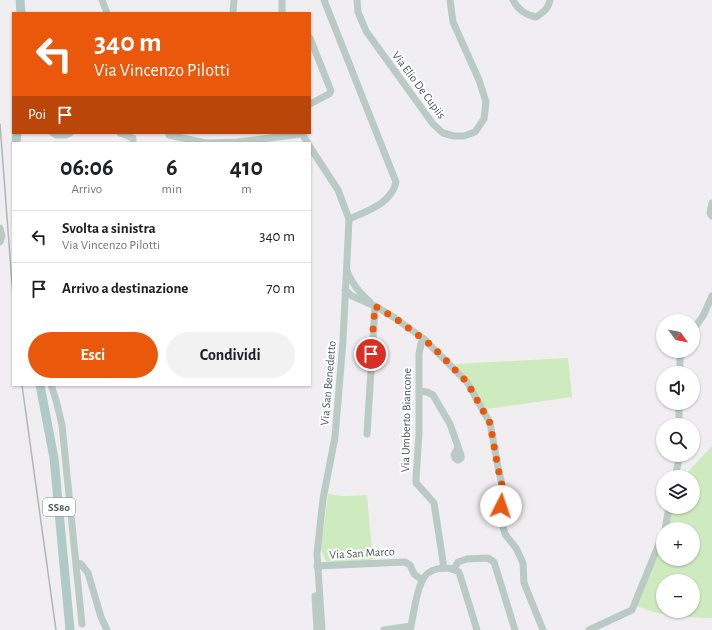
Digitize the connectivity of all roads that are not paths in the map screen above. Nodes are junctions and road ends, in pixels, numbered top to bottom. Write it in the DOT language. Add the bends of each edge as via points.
graph roads {
  1 [pos="20,0"];
  2 [pos="102,0"];
  3 [pos="234,0"];
  4 [pos="282,0"];
  5 [pos="324,0"];
  6 [pos="357,0"];
  7 [pos="450,0"];
  8 [pos="513,0"];
  9 [pos="550,0"];
  10 [pos="21,12"];
  11 [pos="107,12"];
  12 [pos="233,12"];
  13 [pos="282,12"];
  14 [pos="311,41"];
  15 [pos="311,101"];
  16 [pos="54,134"];
  17 [pos="68,134"];
  18 [pos="123,134"];
  19 [pos="294,134"];
  20 [pos="168,135"];
  21 [pos="133,142"];
  22 [pos="201,142"];
  23 [pos="237,142"];
  24 [pos="311,148"];
  25 [pos="712,203"];
  26 [pos="712,216"];
  27 [pos="349,218"];
  28 [pos="0,228"];
  29 [pos="0,242"];
  30 [pos="346,269"];
  31 [pos="345,290"];
  32 [pos="357,294"];
  33 [pos="712,296"];
  34 [pos="344,304"];
  35 [pos="375,306"];
  36 [pos="700,320"];
  37 [pos="424,339"];
  38 [pos="42,386"];
  39 [pos="51,386"];
  40 [pos="419,390"];
  41 [pos="367,434"];
  42 [pos="458,447"];
  43 [pos="656,551"];
  44 [pos="77,563"];
  45 [pos="317,566"];
  46 [pos="444,568"];
  47 [pos="454,569"];
  48 [pos="422,580"];
  49 [pos="82,624"];
  50 [pos="411,628"];
  51 [pos="70,630"];
  52 [pos="107,630"];
  53 [pos="317,630"];
  54 [pos="322,630"];
  55 [pos="384,630"];
  56 [pos="477,630"];
  57 [pos="515,630"];
  58 [pos="543,630"];
  59 [pos="589,630"];
  1 -- 10 [label="main road"];
  2 -- 11 [label="street"];
  3 -- 12 [label="street"];
  4 -- 13 [label="street"];
  5 -- 27 [label="street" via="396,182 395,190 389,198"];
  6 -- 7 [label="street, Via Elio De Cupiis" via="358,12 366,31 433,124 443,133 464,136 475,132 484,119 486,102 454,22"];
  8 -- 9 [label="street" via="520,10 536,17 544,12"];
  14 -- 15 [label="street" via="330,91 329,94"];
  16 -- 17 [label="street"];
  18 -- 21 [label="street" via="134,138"];
  19 -- 23 [label="street"];
  20 -- 22 [label="street"];
  24 -- 27 [label="street, Via San Benedetto" via="338,190"];
  25 -- 26 [label="street"];
  27 -- 30 [label="street, Via San Benedetto"];
  28 -- 29 [label="street"];
  30 -- 31 [label="street, Via San Benedetto"];
  30 -- 32 [label="street"];
  31 -- 32 [label="street"];
  31 -- 34 [label="street, Via San Benedetto"];
  32 -- 34 [label="street" via="349,297"];
  32 -- 35 [label="street"];
  33 -- 36 [label="street"];
  34 -- 45 [label="street, Via San Benedetto" via="335,437 318,535"];
  35 -- 37 [label="street"];
  35 -- 41 [label="street"];
  37 -- 40 [label="street, Via Umberto Biancone" via="419,354"];
  37 -- 58 [label="street" via="467,382 490,423 504,494 500,511 505,534 523,563 524,583"];
  38 -- 51 [label="main road, SS80" via="54,458"];
  39 -- 44 [label="street" via="62,425"];
  40 -- 42 [label="street" via="433,395 450,424"];
  40 -- 46 [label="street, Via Umberto Biancone" via="416,483 434,503"];
  43 -- 59 [label="street" via="632,610"];
  44 -- 49 [label="street"];
  44 -- 52 [label="street" via="88,573"];
  45 -- 48 [label="street, Via San Marco" via="405,562 410,565 416,578"];
  45 -- 53 [label="street"];
  45 -- 54 [label="street, Via San Benedetto"];
  46 -- 47 [label="street"];
  46 -- 48 [label="street" via="433,570"];
  47 -- 56 [label="street" via="459,572"];
  47 -- 57 [label="street" via="458,562 467,559 488,558 494,562"];
  48 -- 50 [label="street"];
  50 -- 55 [label="street"];
}
